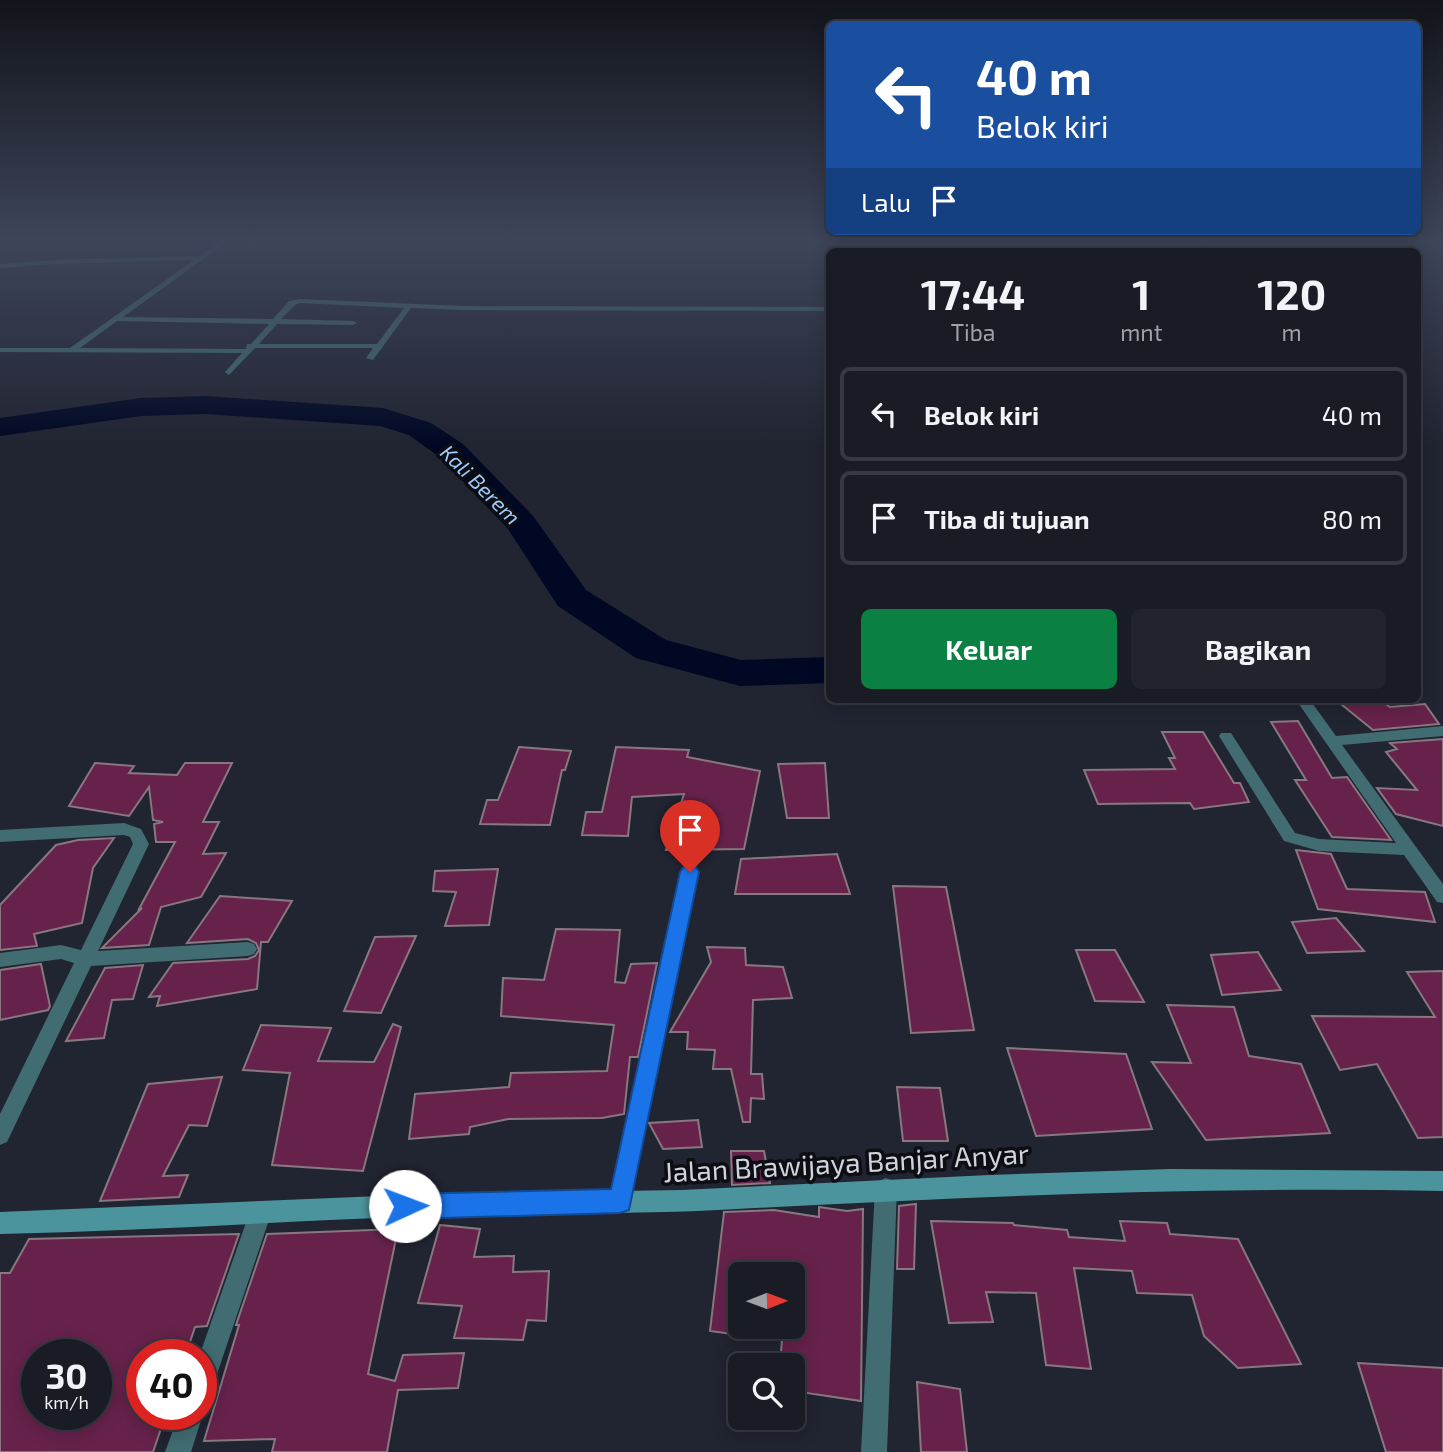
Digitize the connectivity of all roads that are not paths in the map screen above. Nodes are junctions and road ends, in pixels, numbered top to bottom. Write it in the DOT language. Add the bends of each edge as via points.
graph roads {
  1 [pos="129,310"];
  2 [pos="286,310"];
  3 [pos="406,310"];
  4 [pos="118,318"];
  5 [pos="273,323"];
  6 [pos="353,323"];
  7 [pos="379,346"];
  8 [pos="73,349"];
  9 [pos="248,349"];
  10 [pos="0,350"];
  11 [pos="370,358"];
  12 [pos="229,372"];
  13 [pos="1305,703"];
  14 [pos="1443,731"];
  15 [pos="1226,736"];
  16 [pos="1332,741"];
  17 [pos="0,836"];
  18 [pos="1408,849"];
  19 [pos="690,872"];
  20 [pos="1443,897"];
  21 [pos="248,949"];
  22 [pos="87,959"];
  23 [pos="0,960"];
  24 [pos="0,1135"];
  25 [pos="1443,1181"];
  26 [pos="886,1188"];
  27 [pos="620,1201"];
  28 [pos="260,1214"];
  29 [pos="0,1223"];
  30 [pos="217,1339"];
  31 [pos="186,1430"];
  32 [pos="178,1452"];
  33 [pos="874,1452"];
  1 -- 4 [label="street"];
  2 -- 5 [label="street"];
  3 -- 7 [label="street"];
  4 -- 5 [label="street"];
  4 -- 8 [label="street"];
  5 -- 6 [label="street"];
  5 -- 9 [label="street"];
  7 -- 9 [label="street"];
  7 -- 11 [label="street"];
  8 -- 9 [label="street"];
  8 -- 10 [label="street"];
  9 -- 12 [label="street"];
  13 -- 16 [label="street"];
  14 -- 16 [label="street"];
  15 -- 18 [label="street" via="1290,837 1319,845"];
  16 -- 18 [label="street"];
  17 -- 22 [label="street" via="124,829 139,836 141,844"];
  18 -- 20 [label="street"];
  19 -- 27 [label="street"];
  21 -- 22 [label="street"];
  22 -- 23 [label="street" via="61,952"];
  22 -- 24 [label="street"];
  25 -- 26 [label="street, Jalan Brawijaya Banjar Anyar" via="1094,1180"];
  26 -- 27 [label="street, Jalan Brawijaya Banjar Anyar"];
  26 -- 33 [label="street"];
  27 -- 28 [label="street, Jalan Brawijaya Banjar Anyar"];
  28 -- 29 [label="street, Jalan Brawijaya Banjar Anyar"];
  28 -- 30 [label="street"];
  31 -- 32 [label="street"];
}
